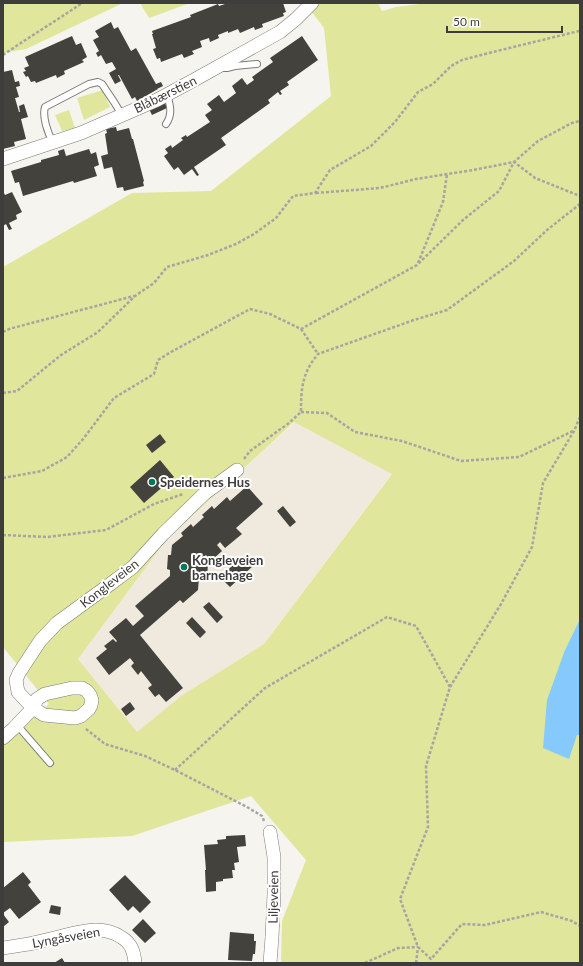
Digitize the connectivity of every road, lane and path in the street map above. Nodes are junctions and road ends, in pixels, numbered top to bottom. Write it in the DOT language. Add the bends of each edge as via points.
graph roads {
  1 [pos="82,3"];
  2 [pos="312,3"];
  3 [pos="580,32"];
  4 [pos="3,55"];
  5 [pos="257,64"];
  6 [pos="218,67"];
  7 [pos="167,94"];
  8 [pos="122,115"];
  9 [pos="580,120"];
  10 [pos="166,124"];
  11 [pos="53,142"];
  12 [pos="3,159"];
  13 [pos="514,162"];
  14 [pos="447,174"];
  15 [pos="315,193"];
  16 [pos="580,196"];
  17 [pos="580,204"];
  18 [pos="417,265"];
  19 [pos="135,296"];
  20 [pos="302,329"];
  21 [pos="3,332"];
  22 [pos="318,354"];
  23 [pos="3,393"];
  24 [pos="301,412"];
  25 [pos="580,417"];
  26 [pos="574,431"];
  27 [pos="237,470"];
  28 [pos="3,478"];
  29 [pos="205,493"];
  30 [pos="3,535"];
  31 [pos="450,687"];
  32 [pos="33,708"];
  33 [pos="70,718"];
  34 [pos="17,725"];
  35 [pos="3,738"];
  36 [pos="50,763"];
  37 [pos="175,770"];
  38 [pos="270,832"];
  39 [pos="580,926"];
  40 [pos="418,947"];
  41 [pos="3,948"];
  42 [pos="135,963"];
  43 [pos="270,963"];
  44 [pos="365,963"];
  45 [pos="416,963"];
  1 -- 4 [label="path"];
  2 -- 6 [label="street, Blåbærstien" via="280,32"];
  3 -- 15 [label="path" via="495,51 462,60 451,66 433,84 418,92 396,122 371,146 330,170"];
  5 -- 6 [label="lane"];
  6 -- 7 [label="street, Blåbærstien"];
  7 -- 8 [label="street, Blåbærstien"];
  7 -- 10 [label="lane" via="170,116"];
  8 -- 11 [label="street, Blåbærstien"];
  8 -- 11 [label="lane" via="102,84 89,84 45,107 46,123"];
  9 -- 13 [label="path" via="538,141"];
  11 -- 12 [label="street, Blåbærstien"];
  13 -- 14 [label="path"];
  13 -- 16 [label="path" via="535,178"];
  13 -- 18 [label="path" via="499,191 463,220"];
  14 -- 15 [label="path" via="380,188"];
  14 -- 18 [label="path" via="443,202"];
  15 -- 19 [label="path" via="293,196 276,218 236,244 167,267 154,284"];
  17 -- 22 [label="path" via="514,260 447,310"];
  18 -- 20 [label="path"];
  19 -- 21 [label="path"];
  19 -- 23 [label="path" via="98,332 61,355 17,392"];
  20 -- 22 [label="path"];
  20 -- 28 [label="path" via="270,314 250,309 158,360 154,374 114,398 67,457 42,471"];
  22 -- 24 [label="path" via="302,381"];
  24 -- 26 [label="path" via="326,413 355,432 402,441 461,461 518,457"];
  24 -- 27 [label="path" via="250,452"];
  25 -- 26 [label="path"];
  26 -- 31 [label="path" via="543,482 532,547 502,604"];
  27 -- 29 [label="street, Kongleveien"];
  29 -- 30 [label="path" via="186,493 154,504 106,530 47,537"];
  29 -- 32 [label="street, Kongleveien" via="134,567 57,623 40,641 16,680 18,692"];
  31 -- 37 [label="path" via="416,626 388,617 266,688"];
  31 -- 40 [label="path" via="426,766 428,827 400,899"];
  32 -- 33 [label="street, Kongleveien" via="44,715"];
  32 -- 33 [label="street, Kongleveien" via="37,699 45,694 82,688 90,695 91,705 86,713"];
  32 -- 34 [label="street, Kongleveien"];
  33 -- 37 [label="path" via="105,744 145,756"];
  34 -- 35 [label="street, Kongleveien"];
  34 -- 36 [label="lane"];
  37 -- 38 [label="path" via="262,816"];
  38 -- 43 [label="street, Liljeveien" via="274,857"];
  39 -- 40 [label="path" via="572,921 541,912 485,925 462,924 431,959"];
  40 -- 44 [label="path" via="398,948"];
  40 -- 45 [label="path"];
  41 -- 42 [label="street, Lyngåsveien" via="90,930 106,930 127,940"];
}
